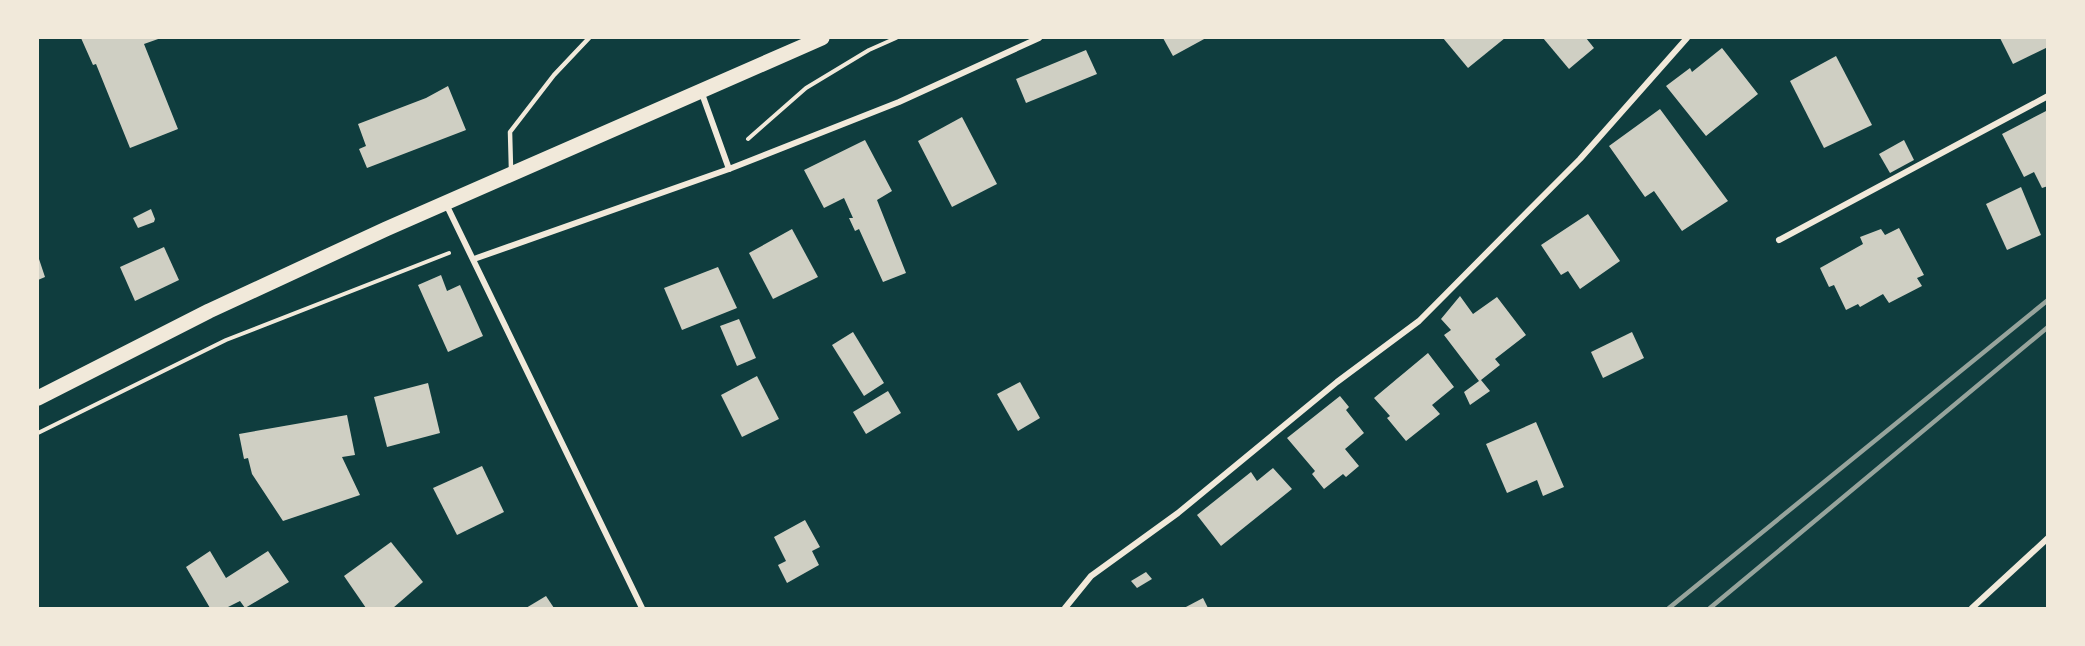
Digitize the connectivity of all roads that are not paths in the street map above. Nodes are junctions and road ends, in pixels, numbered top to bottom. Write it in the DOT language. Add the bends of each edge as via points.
graph roads {
  1 [pos="589,38"];
  2 [pos="822,38"];
  3 [pos="1039,38"];
  4 [pos="1687,38"];
  5 [pos="700,90"];
  6 [pos="2048,96"];
  7 [pos="729,170"];
  8 [pos="512,175"];
  9 [pos="446,203"];
  10 [pos="1779,240"];
  11 [pos="474,259"];
  12 [pos="38,398"];
  13 [pos="2048,538"];
  14 [pos="642,609"];
  15 [pos="1065,609"];
  16 [pos="1972,609"];
  1 -- 8 [label="lane" via="510,132"];
  2 -- 5 [label="main road"];
  3 -- 7 [label="street" via="899,102"];
  4 -- 15 [label="street" via="1580,159 1419,321 1337,382 1178,513 1092,576"];
  5 -- 7 [label="street"];
  5 -- 8 [label="main road"];
  6 -- 10 [label="street"];
  7 -- 11 [label="street"];
  8 -- 9 [label="main road"];
  9 -- 11 [label="street"];
  9 -- 12 [label="main road" via="209,311"];
  11 -- 14 [label="street"];
  13 -- 16 [label="street"];
}
